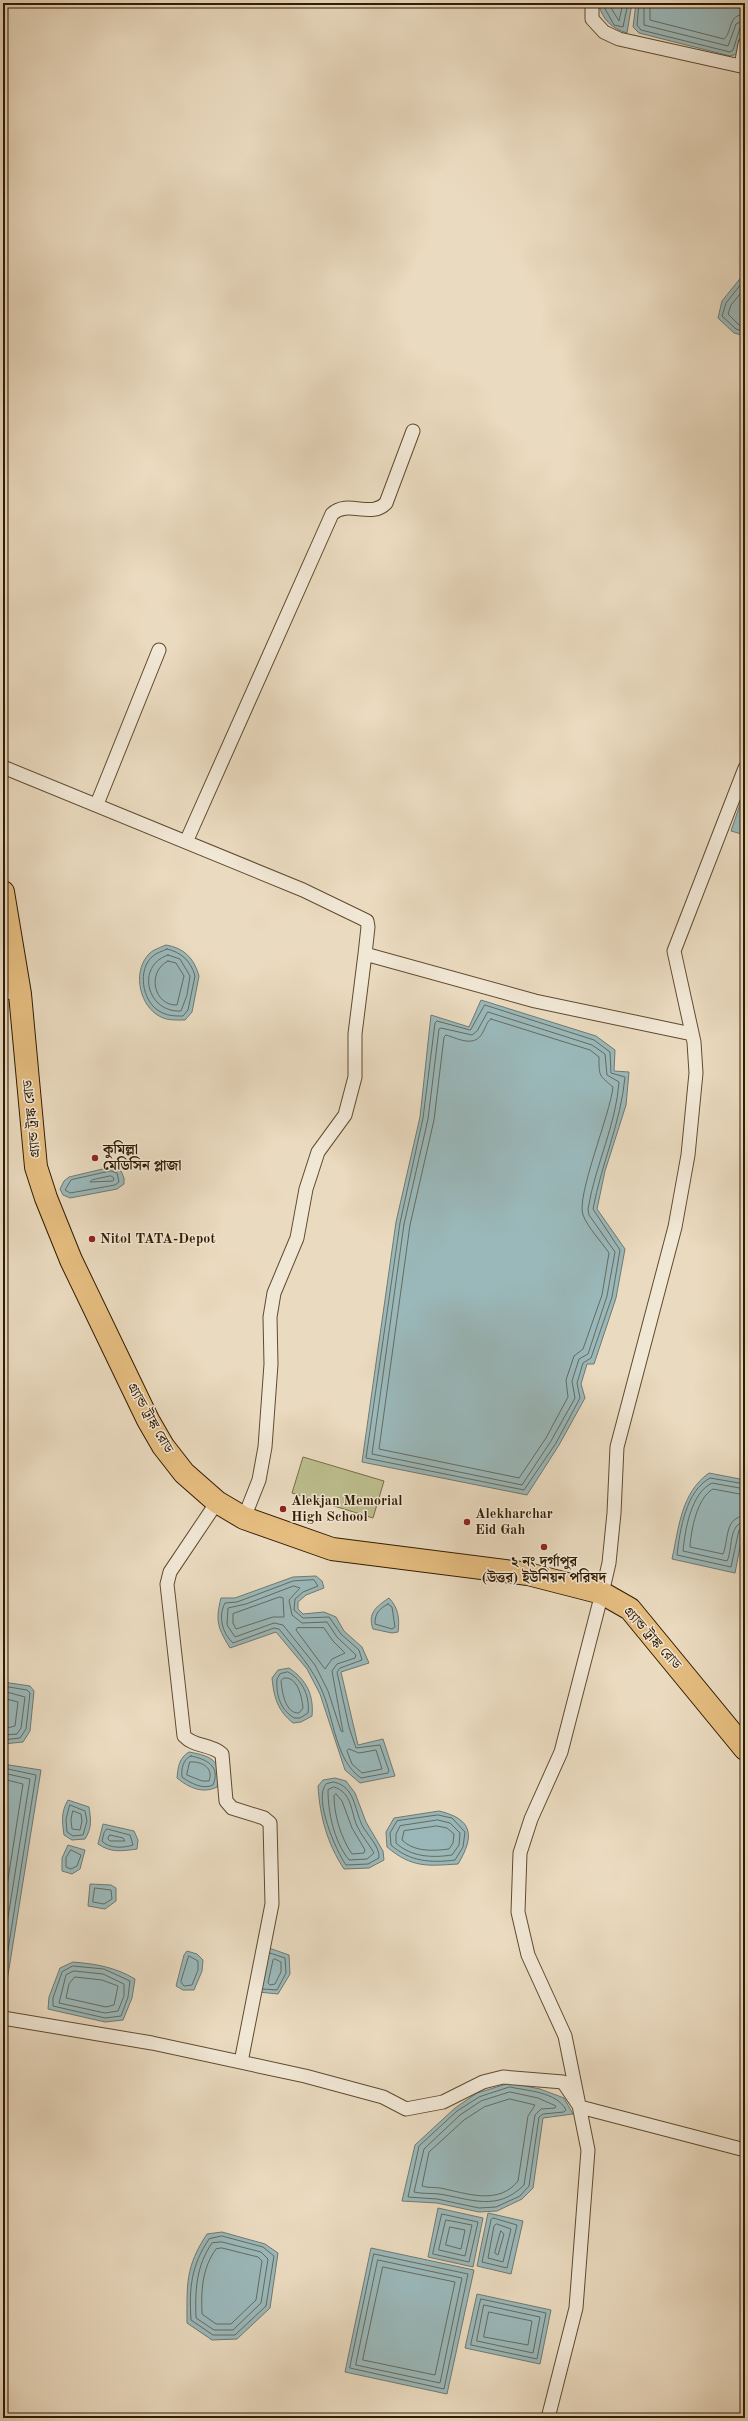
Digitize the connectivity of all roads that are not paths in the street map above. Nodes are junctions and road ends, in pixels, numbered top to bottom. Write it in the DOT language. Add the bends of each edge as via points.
graph roads {
  1 [pos="592,3"];
  2 [pos="745,44"];
  3 [pos="743,66"];
  4 [pos="413,431"];
  5 [pos="159,650"];
  6 [pos="3,767"];
  7 [pos="744,773"];
  8 [pos="97,804"];
  9 [pos="186,842"];
  10 [pos="3,892"];
  11 [pos="365,954"];
  12 [pos="12,993"];
  13 [pos="692,1034"];
  14 [pos="217,1502"];
  15 [pos="244,1518"];
  16 [pos="602,1593"];
  17 [pos="745,1749"];
  18 [pos="3,2018"];
  19 [pos="241,2062"];
  20 [pos="580,2108"];
  21 [pos="745,2150"];
  22 [pos="548,2418"];
  1 -- 3 [label="street" via="592,19 604,32 619,39"];
  2 -- 3 [label="street"];
  4 -- 9 [label="street" via="386,503 381,508 373,510 338,508 332,514"];
  5 -- 8 [label="street"];
  6 -- 8 [label="street"];
  7 -- 13 [label="street" via="674,951"];
  8 -- 9 [label="street"];
  9 -- 11 [label="street" via="303,890 367,921"];
  10 -- 12 [label="highway, গ্র্যান্ড ট্রাঙ্ক রোড"];
  11 -- 13 [label="street" via="535,1001"];
  11 -- 15 [label="street" via="355,1034 355,1077 347,1108 345,1115 318,1152 306,1189 297,1238 274,1293 270,1318 271,1364 265,1447 259,1480"];
  12 -- 14 [label="highway, গ্র্যান্ড ট্রাঙ্ক রোড" via="36,1167 46,1198 74,1267 148,1420 163,1446 184,1472"];
  13 -- 16 [label="street" via="696,1072 688,1155 675,1227 617,1447 609,1563"];
  14 -- 15 [label="highway, গ্র্যান্ড ট্রাঙ্ক রোড"];
  14 -- 19 [label="street" via="170,1572 167,1584 184,1736 189,1741 216,1749 222,1754 226,1801 232,1808 264,1818 270,1823 272,1904"];
  15 -- 16 [label="highway, গ্র্যান্ড ট্রাঙ্ক রোড" via="332,1549 528,1574"];
  16 -- 17 [label="highway, গ্র্যান্ড ট্রাঙ্ক রোড" via="634,1614"];
  16 -- 20 [label="street" via="561,1752 531,1819 520,1854 518,1912 528,1955 565,2036"];
  18 -- 19 [label="street" via="91,2031"];
  19 -- 20 [label="street" via="305,2076 383,2098 406,2109 444,2102 483,2082 503,2077 564,2082"];
  20 -- 21 [label="street"];
  20 -- 22 [label="street" via="588,2150 576,2308"];
}
